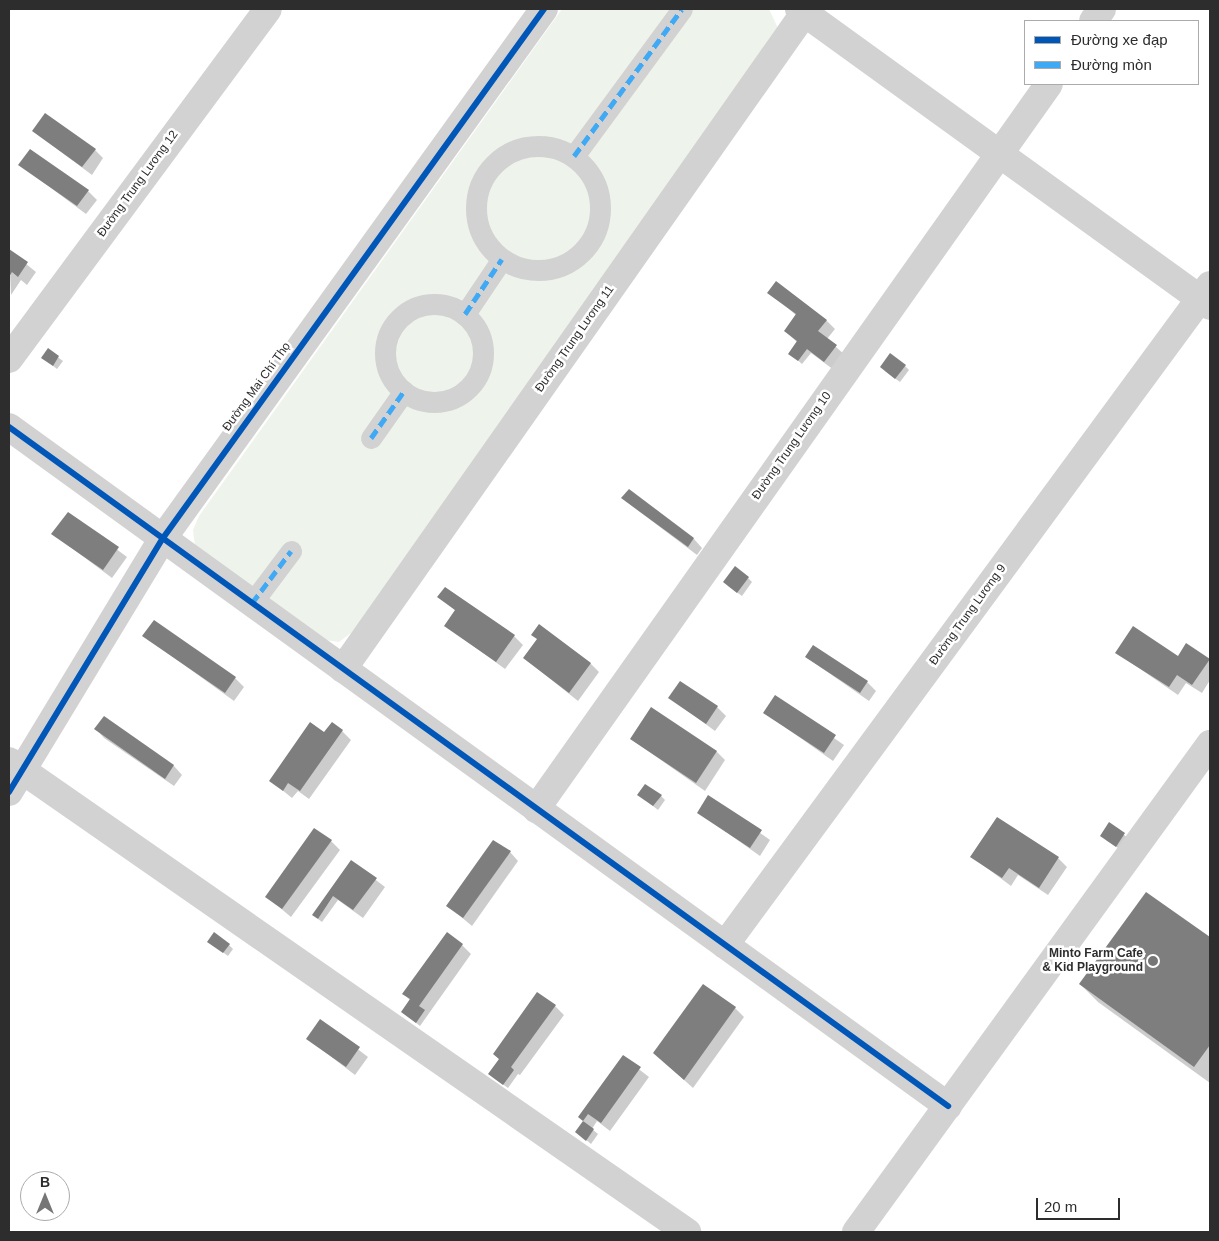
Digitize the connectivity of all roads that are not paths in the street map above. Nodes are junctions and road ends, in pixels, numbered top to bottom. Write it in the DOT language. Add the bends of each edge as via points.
graph roads {
  1 [pos="268,9"];
  2 [pos="544,9"];
  3 [pos="682,9"];
  4 [pos="1102,9"];
  5 [pos="804,10"];
  6 [pos="1094,20"];
  7 [pos="1047,85"];
  8 [pos="999,153"];
  9 [pos="574,156"];
  10 [pos="502,258"];
  11 [pos="1207,296"];
  12 [pos="465,314"];
  13 [pos="9,359"];
  14 [pos="404,391"];
  15 [pos="9,427"];
  16 [pos="371,438"];
  17 [pos="163,538"];
  18 [pos="291,551"];
  19 [pos="252,603"];
  20 [pos="343,669"];
  21 [pos="1210,744"];
  22 [pos="13,774"];
  23 [pos="536,809"];
  24 [pos="725,945"];
  25 [pos="948,1106"];
  26 [pos="687,1232"];
  27 [pos="856,1232"];
  1 -- 13 [label="street, Đường Trung Lương 12"];
  2 -- 17 [label="street, Đường Mai Chí Thọ"];
  3 -- 9 [label="street"];
  4 -- 6 [label="street"];
  5 -- 8 [label="street"];
  5 -- 20 [label="street, Đường Trung Lương 11"];
  7 -- 8 [label="street, Đường Trung Lương 10"];
  8 -- 11 [label="street"];
  8 -- 23 [label="street, Đường Trung Lương 10"];
  9 -- 10 [label="street" via="542,146 524,148 494,165 483,179 476,213 488,246"];
  9 -- 10 [label="street" via="588,170 597,186 601,203 594,238 583,252 552,269 517,267"];
  10 -- 12 [label="street"];
  11 -- 24 [label="street, Đường Trung Lương 9"];
  12 -- 14 [label="street" via="477,330 483,349 476,379 462,393 442,401 422,400"];
  12 -- 14 [label="street" via="446,306 426,305 406,312 392,326 385,346 387,366"];
  14 -- 16 [label="street"];
  15 -- 17 [label="street"];
  17 -- 19 [label="street"];
  17 -- 22 [label="street, Đường Mai Chí Thọ"];
  18 -- 19 [label="street"];
  19 -- 20 [label="street"];
  20 -- 23 [label="street"];
  21 -- 25 [label="street"];
  22 -- 26 [label="street"];
  23 -- 24 [label="street"];
  24 -- 25 [label="street"];
  25 -- 27 [label="street"];
}
